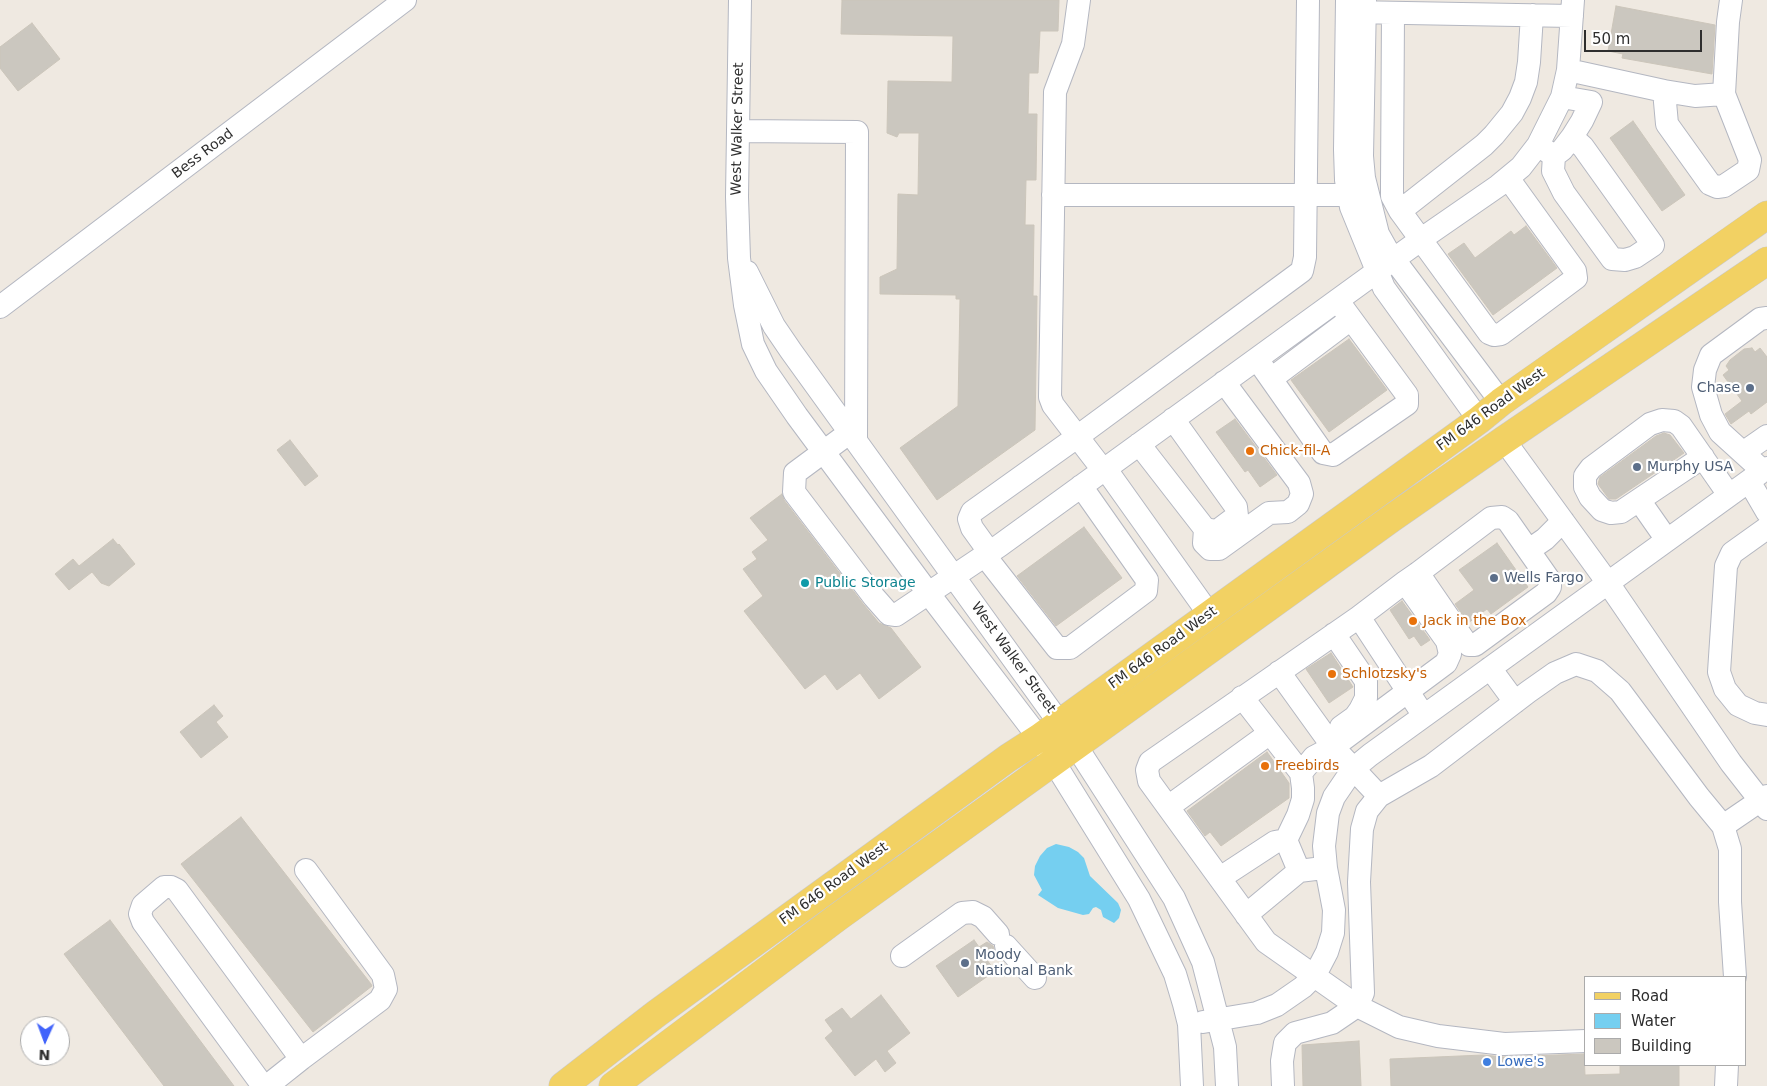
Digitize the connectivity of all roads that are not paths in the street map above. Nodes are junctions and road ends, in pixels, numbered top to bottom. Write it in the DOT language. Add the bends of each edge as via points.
graph roads {
  1 [pos="405,0"];
  2 [pos="740,0"];
  3 [pos="1079,0"];
  4 [pos="1308,0"];
  5 [pos="1731,0"];
  6 [pos="1356,6"];
  7 [pos="1573,8"];
  8 [pos="1393,13"];
  9 [pos="1532,15"];
  10 [pos="1568,70"];
  11 [pos="1664,91"];
  12 [pos="1724,94"];
  13 [pos="1562,97"];
  14 [pos="738,131"];
  15 [pos="1572,137"];
  16 [pos="1546,150"];
  17 [pos="1508,178"];
  18 [pos="1053,195"];
  19 [pos="1305,195"];
  20 [pos="1349,195"];
  21 [pos="1400,211"];
  22 [pos="1767,215"];
  23 [pos="1421,239"];
  24 [pos="739,258"];
  25 [pos="1767,260"];
  26 [pos="1386,265"];
  27 [pos="1338,301"];
  28 [pos="0,307"];
  29 [pos="1767,318"];
  30 [pos="1351,319"];
  31 [pos="1256,359"];
  32 [pos="1271,378"];
  33 [pos="1224,382"];
  34 [pos="1501,402"];
  35 [pos="1173,420"];
  36 [pos="1479,420"];
  37 [pos="1767,436"];
  38 [pos="853,437"];
  39 [pos="1077,437"];
  40 [pos="1504,440"];
  41 [pos="1139,444"];
  42 [pos="823,452"];
  43 [pos="1744,452"];
  44 [pos="1703,457"];
  45 [pos="1104,469"];
  46 [pos="1760,473"];
  47 [pos="1081,486"];
  48 [pos="1729,495"];
  49 [pos="1639,500"];
  50 [pos="1767,512"];
  51 [pos="1563,521"];
  52 [pos="1767,528"];
  53 [pos="1205,529"];
  54 [pos="1667,540"];
  55 [pos="1529,550"];
  56 [pos="987,554"];
  57 [pos="1178,571"];
  58 [pos="954,576"];
  59 [pos="1411,578"];
  60 [pos="1147,580"];
  61 [pos="1608,583"];
  62 [pos="929,594"];
  63 [pos="1209,614"];
  64 [pos="1359,617"];
  65 [pos="1334,634"];
  66 [pos="1489,635"];
  67 [pos="1498,662"];
  68 [pos="1279,672"];
  69 [pos="1408,692"];
  70 [pos="1242,697"];
  71 [pos="1515,702"];
  72 [pos="1767,715"];
  73 [pos="1424,716"];
  74 [pos="1049,730"];
  75 [pos="1270,733"];
  76 [pos="1329,742"];
  77 [pos="1076,746"];
  78 [pos="1055,762"];
  79 [pos="1353,769"];
  80 [pos="1301,773"];
  81 [pos="1379,796"];
  82 [pos="1765,802"];
  83 [pos="1168,807"];
  84 [pos="1723,826"];
  85 [pos="1286,840"];
  86 [pos="1326,868"];
  87 [pos="306,870"];
  88 [pos="1299,871"];
  89 [pos="1220,878"];
  90 [pos="1246,914"];
  91 [pos="902,956"];
  92 [pos="1315,975"];
  93 [pos="1735,976"];
  94 [pos="1035,978"];
  95 [pos="1357,1006"];
  96 [pos="1218,1019"];
  97 [pos="1189,1024"];
  98 [pos="1584,1041"];
  99 [pos="301,1059"];
  100 [pos="1727,1066"];
  101 [pos="263,1086"];
  102 [pos="267,1086"];
  103 [pos="563,1086"];
  104 [pos="613,1086"];
  105 [pos="1192,1086"];
  106 [pos="1227,1086"];
  107 [pos="1283,1086"];
  108 [pos="1726,1086"];
  1 -- 28 [label="street, Bess Road"];
  2 -- 14 [label="street, West Walker Street"];
  3 -- 18 [label="street" via="1072,44 1055,92"];
  4 -- 19 [label="street"];
  5 -- 12 [label="street"];
  6 -- 8 [label="street"];
  6 -- 20 [label="street" via="1345,150"];
  6 -- 26 [label="street" via="1364,178"];
  7 -- 9 [label="street"];
  7 -- 10 [label="street"];
  8 -- 9 [label="street"];
  8 -- 21 [label="street" via="1392,196"];
  9 -- 21 [label="street" via="1526,82 1512,113 1484,145"];
  10 -- 11 [label="street"];
  10 -- 13 [label="street"];
  11 -- 12 [label="street" via="1695,96"];
  11 -- 12 [label="street" via="1667,124 1708,181 1717,187 1746,172 1750,163"];
  13 -- 15 [label="street" via="1591,102"];
  13 -- 16 [label="street"];
  14 -- 24 [label="street, West Walker Street" via="736,197"];
  14 -- 38 [label="street" via="857,132"];
  15 -- 16 [label="street" via="1562,150"];
  15 -- 16 [label="street" via="1583,147 1653,245 1635,257 1612,259 1560,187"];
  16 -- 17 [label="street"];
  17 -- 23 [label="street"];
  17 -- 23 [label="street" via="1575,271 1576,278 1501,334 1489,333"];
  18 -- 19 [label="street"];
  18 -- 39 [label="street" via="1050,397"];
  19 -- 20 [label="street"];
  19 -- 39 [label="street" via="1302,271"];
  20 -- 26 [label="street" via="1351,207"];
  21 -- 23 [label="street"];
  22 -- 34 [label="main road, FM 646 Road West"];
  23 -- 26 [label="street"];
  24 -- 38 [label="street, West Walker Street" via="774,326"];
  24 -- 42 [label="street, West Walker Street" via="753,344 766,371"];
  25 -- 40 [label="main road, FM 646 Road West"];
  26 -- 27 [label="street"];
  26 -- 34 [label="street"];
  26 -- 36 [label="street" via="1384,288"];
  27 -- 30 [label="street"];
  27 -- 31 [label="street"];
  29 -- 43 [label="street" via="1760,319 1712,355 1703,387 1720,432"];
  30 -- 32 [label="street"];
  30 -- 32 [label="street" via="1407,395 1407,404 1333,455 1323,453"];
  31 -- 32 [label="street"];
  31 -- 33 [label="street"];
  33 -- 35 [label="street"];
  33 -- 53 [label="street" via="1299,483 1302,494 1298,504 1288,512 1270,513 1219,549 1210,549 1204,543"];
  34 -- 36 [label="main road, FM 646 Road West"];
  35 -- 41 [label="street"];
  35 -- 53 [label="street" via="1236,507 1237,516 1217,531"];
  36 -- 63 [label="main road, FM 646 Road West"];
  37 -- 43 [label="street"];
  38 -- 42 [label="street"];
  38 -- 58 [label="street, West Walker Street"];
  39 -- 45 [label="street"];
  39 -- 56 [label="street" via="972,512 969,519 972,528"];
  40 -- 51 [label="street"];
  40 -- 77 [label="main road, FM 646 Road West"];
  41 -- 45 [label="street"];
  41 -- 53 [label="street"];
  42 -- 62 [label="street, West Walker Street"];
  42 -- 62 [label="street" via="795,474 794,492 889,614 896,616"];
  43 -- 46 [label="street"];
  44 -- 48 [label="street"];
  44 -- 49 [label="street"];
  44 -- 49 [label="street" via="1682,426 1662,420 1650,424 1585,476 1585,487 1602,510 1621,512"];
  45 -- 47 [label="street"];
  45 -- 57 [label="street"];
  46 -- 48 [label="street"];
  46 -- 50 [label="street"];
  47 -- 56 [label="street"];
  47 -- 60 [label="street"];
  48 -- 54 [label="street"];
  49 -- 54 [label="street"];
  51 -- 55 [label="street"];
  51 -- 61 [label="street"];
  52 -- 72 [label="street" via="1732,553 1726,566 1719,672 1725,689 1738,705"];
  54 -- 61 [label="street"];
  55 -- 59 [label="street" via="1508,521 1502,517 1491,518"];
  55 -- 66 [label="street" via="1550,581 1550,588"];
  56 -- 58 [label="street"];
  56 -- 60 [label="street" via="1057,648 1070,648 1146,591"];
  57 -- 60 [label="street" via="1158,582"];
  57 -- 63 [label="street"];
  58 -- 62 [label="street"];
  58 -- 74 [label="street, West Walker Street"];
  59 -- 64 [label="street"];
  59 -- 66 [label="street" via="1469,645 1475,645"];
  59 -- 69 [label="street" via="1448,642 1450,654 1446,663"];
  61 -- 67 [label="street"];
  61 -- 82 [label="street" via="1732,763"];
  62 -- 74 [label="street, West Walker Street"];
  63 -- 74 [label="main road, FM 646 Road West"];
  64 -- 65 [label="street"];
  64 -- 69 [label="street"];
  65 -- 68 [label="street"];
  65 -- 76 [label="street" via="1362,673 1367,690 1360,710"];
  66 -- 67 [label="street"];
  67 -- 71 [label="street"];
  67 -- 73 [label="street"];
  68 -- 70 [label="street"];
  68 -- 76 [label="street"];
  69 -- 73 [label="street"];
  69 -- 76 [label="street"];
  70 -- 75 [label="street"];
  70 -- 83 [label="street" via="1150,762 1147,770 1149,781"];
  71 -- 81 [label="street" via="1431,766"];
  71 -- 84 [label="street" via="1555,674 1576,664 1597,670 1620,691"];
  73 -- 79 [label="street"];
  74 -- 77 [label="street, West Walker Street"];
  74 -- 78 [label="street, West Walker Street"];
  74 -- 103 [label="main road, FM 646 Road West" via="758,939"];
  75 -- 80 [label="street"];
  75 -- 83 [label="street"];
  76 -- 79 [label="street"];
  76 -- 80 [label="street"];
  77 -- 78 [label="main road, FM 646 Road West"];
  77 -- 96 [label="street, West Walker Street" via="1174,898 1202,962"];
  78 -- 97 [label="street, West Walker Street" via="1139,899 1175,974"];
  78 -- 104 [label="main road, FM 646 Road West" via="838,917"];
  79 -- 81 [label="street"];
  79 -- 86 [label="street" via="1334,797 1328,813 1324,846"];
  80 -- 85 [label="street" via="1303,799"];
  81 -- 95 [label="street" via="1367,811 1362,829 1359,882 1363,993"];
  82 -- 84 [label="street"];
  83 -- 89 [label="street"];
  84 -- 93 [label="street" via="1730,850"];
  85 -- 88 [label="street"];
  85 -- 89 [label="street" via="1275,842"];
  86 -- 88 [label="street"];
  86 -- 92 [label="street" via="1334,910 1333,933 1328,952"];
  87 -- 99 [label="street" via="383,975 386,989 380,1000"];
  88 -- 90 [label="street"];
  89 -- 90 [label="street"];
  90 -- 92 [label="street" via="1266,942"];
  91 -- 94 [label="street" via="962,913 974,912 983,917"];
  92 -- 95 [label="street"];
  92 -- 96 [label="street" via="1277,1005 1257,1013"];
  95 -- 98 [label="street" via="1399,1027 1438,1036 1504,1044"];
  95 -- 107 [label="street" via="1332,1023 1295,1033 1285,1043"];
  96 -- 97 [label="street"];
  96 -- 106 [label="street, West Walker Street" via="1225,1047"];
  97 -- 105 [label="street, West Walker Street"];
  99 -- 101 [label="street" via="177,890 164,887 143,904 140,914 143,922"];
  99 -- 102 [label="street"];
  100 -- 108 [label="street"];
}
